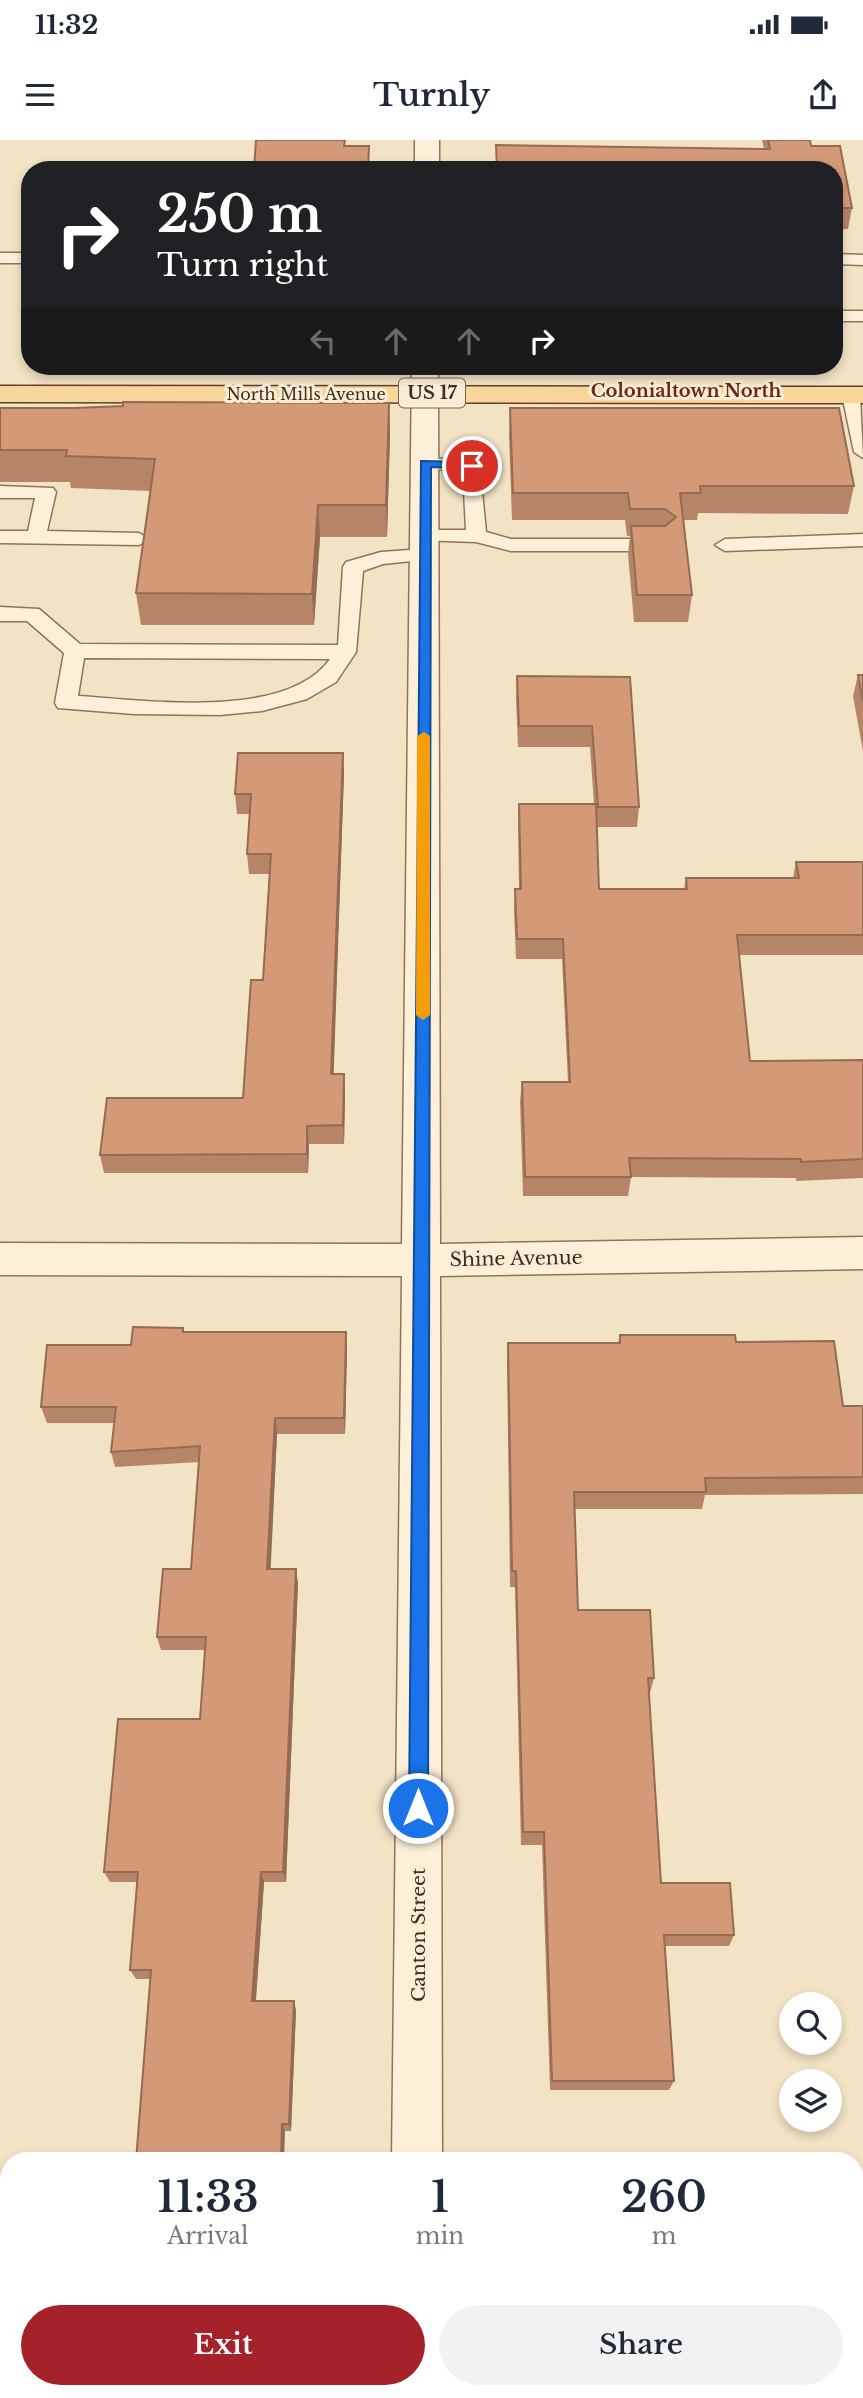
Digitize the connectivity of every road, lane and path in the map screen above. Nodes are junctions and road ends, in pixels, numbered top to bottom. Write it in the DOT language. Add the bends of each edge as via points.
graph roads {
  1 [pos="427,140"];
  2 [pos="427,161"];
  3 [pos="0,258"];
  4 [pos="21,258"];
  5 [pos="843,260"];
  6 [pos="863,260"];
  7 [pos="843,316"];
  8 [pos="863,317"];
  9 [pos="425,380"];
  10 [pos="0,394"];
  11 [pos="857,395"];
  12 [pos="863,452"];
  13 [pos="425,464"];
  14 [pos="0,492"];
  15 [pos="476,536"];
  16 [pos="0,537"];
  17 [pos="36,538"];
  18 [pos="139,539"];
  19 [pos="863,540"];
  20 [pos="660,544"];
  21 [pos="725,545"];
  22 [pos="424,546"];
  23 [pos="0,614"];
  24 [pos="75,651"];
  25 [pos="346,652"];
  26 [pos="863,1253"];
  27 [pos="0,1259"];
  28 [pos="422,1260"];
  29 [pos="417,2152"];
  1 -- 2 [label="street"];
  3 -- 4 [label="lane"];
  5 -- 6 [label="lane"];
  7 -- 8 [label="lane"];
  9 -- 10 [label="main road, North Mills Avenue / US 17"];
  9 -- 11 [label="main road, North Mills Avenue / US 17"];
  9 -- 13 [label="street, Canton Street"];
  11 -- 12 [label="lane"];
  13 -- 15 [label="lane" via="472,466"];
  13 -- 22 [label="street, Canton Street"];
  14 -- 17 [label="lane" via="47,492"];
  15 -- 20 [label="lane" via="511,545"];
  15 -- 22 [label="lane"];
  16 -- 17 [label="lane"];
  17 -- 18 [label="lane"];
  19 -- 21 [label="lane"];
  22 -- 25 [label="lane" via="353,567"];
  22 -- 28 [label="street, Canton Street"];
  23 -- 24 [label="lane" via="32,614"];
  24 -- 25 [label="lane"];
  24 -- 25 [label="lane" via="66,703 228,708 278,703 323,684"];
  26 -- 28 [label="street, Shine Avenue"];
  27 -- 28 [label="street, Shine Avenue"];
  28 -- 29 [label="street, Canton Street"];
}
